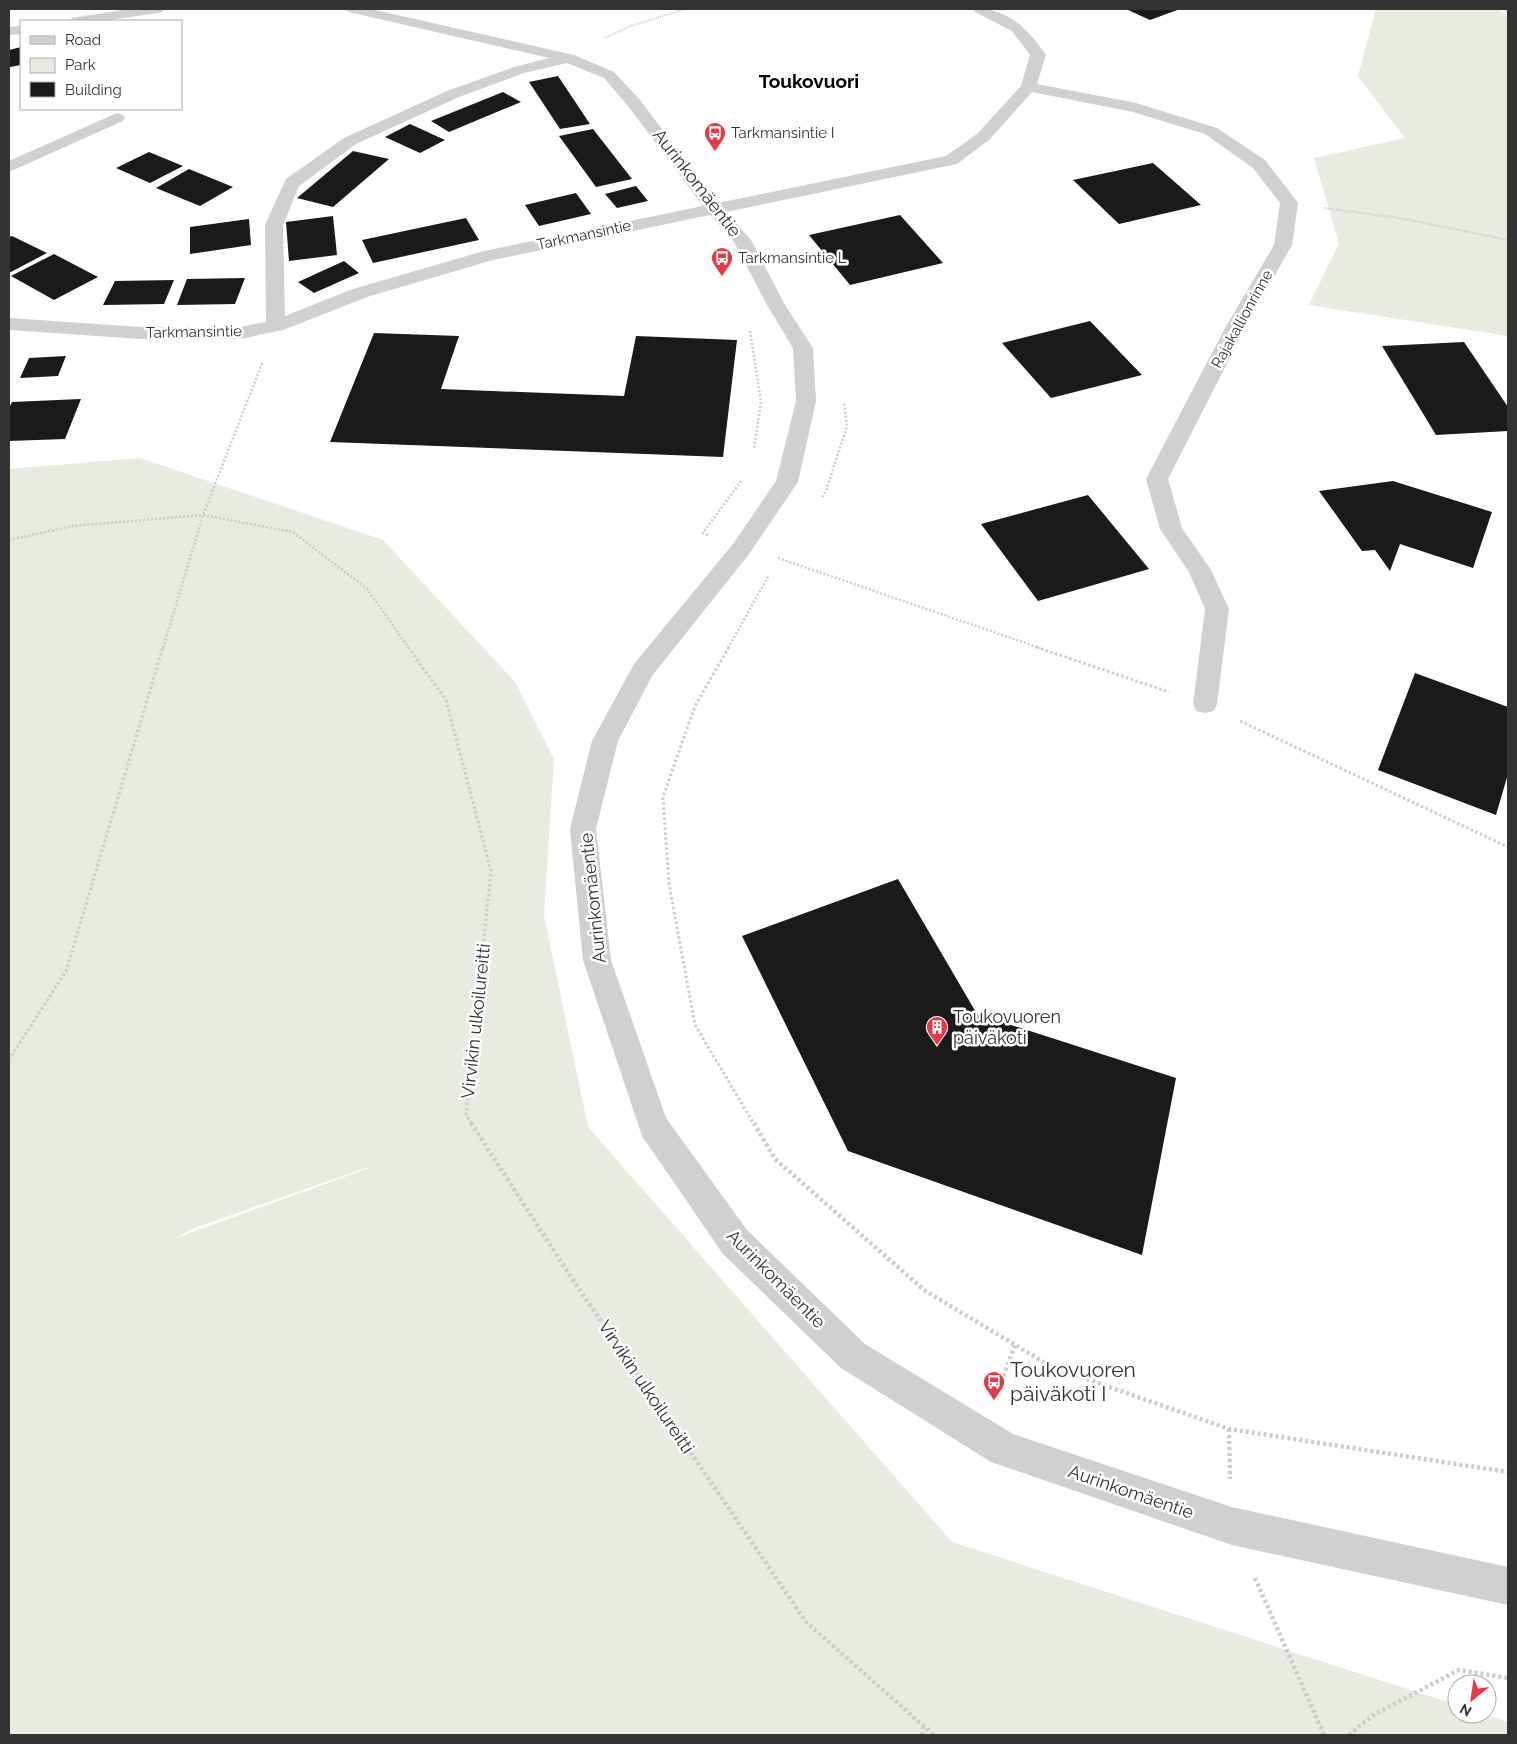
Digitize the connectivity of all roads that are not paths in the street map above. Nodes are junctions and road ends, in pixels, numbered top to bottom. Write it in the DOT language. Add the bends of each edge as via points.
graph roads {
  1 [pos="157,9"];
  2 [pos="353,9"];
  3 [pos="980,9"];
  4 [pos="84,20"];
  5 [pos="569,58"];
  6 [pos="1028,87"];
  7 [pos="117,118"];
  8 [pos="9,167"];
  9 [pos="714,208"];
  10 [pos="9,324"];
  11 [pos="276,326"];
  12 [pos="1205,704"];
  13 [pos="1508,1586"];
  1 -- 4 [label="street"];
  2 -- 5 [label="street, Aurinkomäentie"];
  3 -- 6 [label="street, Tarkmansintie" via="1017,28 1038,54"];
  5 -- 9 [label="street, Aurinkomäentie" via="609,75"];
  5 -- 11 [label="street" via="519,70 454,94 350,140 292,183 274,225"];
  6 -- 9 [label="street, Tarkmansintie" via="983,137 951,160"];
  6 -- 12 [label="street, Rajakallionrinne" via="1136,108 1211,131 1259,164 1289,203 1283,245 1235,328 1157,479 1171,529 1200,570 1217,609"];
  7 -- 8 [label="street"];
  9 -- 11 [label="street, Tarkmansintie" via="490,255 360,292"];
  9 -- 13 [label="street, Aurinkomäentie" via="742,240 803,348 806,401 787,482 741,549 644,670 605,741 584,830 597,960 653,1126 735,1242 853,1356 1004,1449 1232,1526"];
  10 -- 11 [label="street, Tarkmansintie" via="141,333 240,333"];
}
